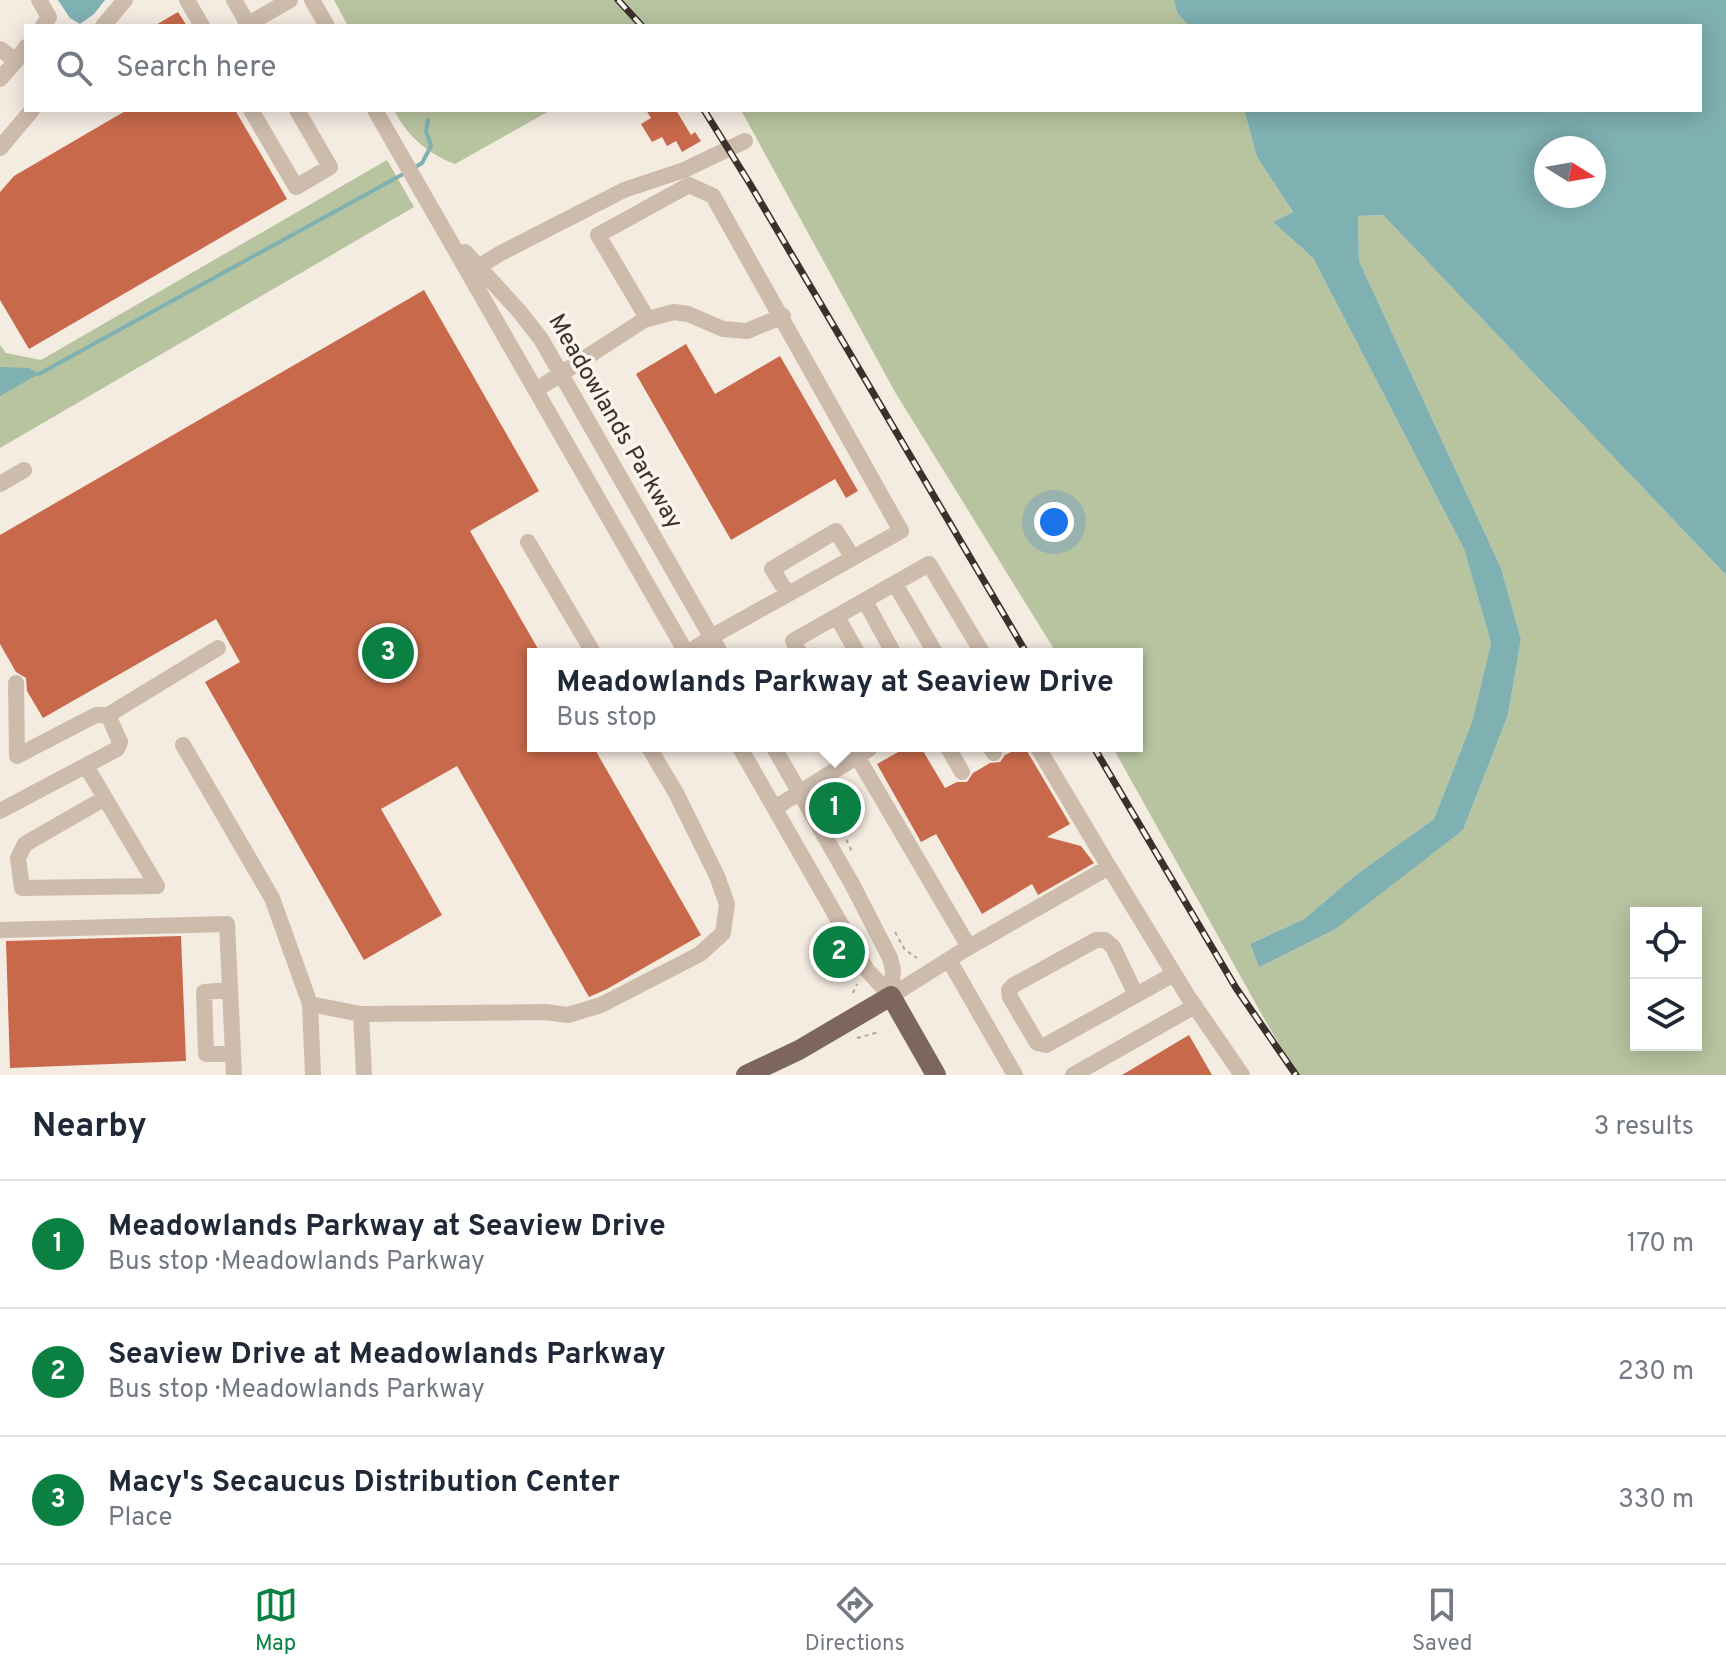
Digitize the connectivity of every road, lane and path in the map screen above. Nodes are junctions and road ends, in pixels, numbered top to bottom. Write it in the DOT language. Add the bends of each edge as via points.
graph roads {
  1 [pos="39,0"];
  2 [pos="125,0"];
  3 [pos="187,0"];
  4 [pos="234,0"];
  5 [pos="290,0"];
  6 [pos="312,0"];
  7 [pos="44,24"];
  8 [pos="105,24"];
  9 [pos="201,24"];
  10 [pos="246,24"];
  11 [pos="249,24"];
  12 [pos="326,24"];
  13 [pos="0,49"];
  14 [pos="21,54"];
  15 [pos="0,79"];
  16 [pos="30,112"];
  17 [pos="252,112"];
  18 [pos="298,112"];
  19 [pos="376,112"];
  20 [pos="745,141"];
  21 [pos="0,148"];
  22 [pos="444,230"];
  23 [pos="478,267"];
  24 [pos="783,316"];
  25 [pos="644,320"];
  26 [pos="560,373"];
  27 [pos="536,390"];
  28 [pos="24,470"];
  29 [pos="0,484"];
  30 [pos="528,542"];
  31 [pos="853,558"];
  32 [pos="895,584"];
  33 [pos="788,594"];
  34 [pos="865,601"];
  35 [pos="837,617"];
  36 [pos="711,637"];
  37 [pos="218,648"];
  38 [pos="590,648"];
  39 [pos="684,648"];
  40 [pos="695,648"];
  41 [pos="717,648"];
  42 [pos="797,648"];
  43 [pos="855,648"];
  44 [pos="891,648"];
  45 [pos="932,648"];
  46 [pos="979,648"];
  47 [pos="16,683"];
  48 [pos="108,715"];
  49 [pos="183,745"];
  50 [pos="652,752"];
  51 [pos="742,752"];
  52 [pos="777,752"];
  53 [pos="858,752"];
  54 [pos="860,752"];
  55 [pos="950,752"];
  56 [pos="1041,752"];
  57 [pos="86,766"];
  58 [pos="962,772"];
  59 [pos="801,793"];
  60 [pos="105,798"];
  61 [pos="775,808"];
  62 [pos="0,811"];
  63 [pos="1109,867"];
  64 [pos="0,930"];
  65 [pos="969,947"];
  66 [pos="909,953"];
  67 [pos="917,958"];
  68 [pos="949,960"];
  69 [pos="1174,974"];
  70 [pos="857,984"];
  71 [pos="230,990"];
  72 [pos="853,993"];
  73 [pos="1136,995"];
  74 [pos="891,996"];
  75 [pos="310,1004"];
  76 [pos="1195,1006"];
  77 [pos="361,1014"];
  78 [pos="879,1032"];
  79 [pos="854,1038"];
  80 [pos="233,1054"];
  81 [pos="770,1070"];
  82 [pos="234,1075"];
  83 [pos="313,1075"];
  84 [pos="364,1075"];
  85 [pos="746,1075"];
  86 [pos="936,1075"];
  87 [pos="1015,1075"];
  88 [pos="1073,1075"];
  89 [pos="1242,1075"];
  1 -- 7 [label="street" via="49,17"];
  2 -- 8 [label="street"];
  3 -- 9 [label="street"];
  4 -- 10 [label="street"];
  5 -- 11 [label="street"];
  6 -- 12 [label="street"];
  13 -- 14 [label="street"];
  14 -- 15 [label="street"];
  16 -- 21 [label="street"];
  17 -- 18 [label="street" via="296,187 330,167"];
  19 -- 22 [label="street, Meadowlands Parkway"];
  20 -- 23 [label="street" via="624,190"];
  22 -- 23 [label="street, Meadowlands Parkway"];
  22 -- 27 [label="street, Meadowlands Parkway"];
  23 -- 26 [label="street, Meadowlands Parkway" via="531,325"];
  24 -- 25 [label="street" via="747,331 723,329 674,312"];
  24 -- 25 [label="street" via="713,196 689,185 598,235"];
  24 -- 31 [label="street" via="901,531"];
  25 -- 26 [label="street"];
  26 -- 27 [label="street"];
  26 -- 36 [label="street, Meadowlands Parkway"];
  27 -- 39 [label="street, Meadowlands Parkway"];
  28 -- 29 [label="street"];
  30 -- 38 [label="street"];
  31 -- 33 [label="street"];
  31 -- 33 [label="street" via="836,531 772,569"];
  32 -- 34 [label="street"];
  32 -- 45 [label="street"];
  32 -- 46 [label="street" via="929,564"];
  33 -- 36 [label="street"];
  34 -- 35 [label="street"];
  34 -- 44 [label="street"];
  35 -- 42 [label="street" via="793,641"];
  35 -- 43 [label="street"];
  36 -- 40 [label="street"];
  36 -- 41 [label="street, Meadowlands Parkway"];
  37 -- 48 [label="street"];
  47 -- 48 [label="street" via="17,756 96,715"];
  48 -- 57 [label="street" via="120,742 117,749"];
  49 -- 75 [label="street" via="272,898"];
  50 -- 77 [label="street" via="727,904 723,933 700,954 601,1005 568,1015"];
  51 -- 61 [label="street"];
  52 -- 59 [label="street"];
  53 -- 59 [label="street"];
  54 -- 65 [label="street"];
  55 -- 58 [label="street"];
  56 -- 63 [label="street"];
  57 -- 60 [label="street"];
  57 -- 62 [label="street"];
  59 -- 61 [label="street"];
  59 -- 74 [label="street" via="890,958"];
  60 -- 60 [label="street" via="157,886 22,888 18,858 25,844"];
  61 -- 74 [label="street" via="867,970"];
  63 -- 65 [label="street"];
  63 -- 69 [label="street"];
  64 -- 71 [label="street" via="227,924"];
  65 -- 68 [label="street"];
  66 -- 67 [label="path"];
  68 -- 74 [label="street"];
  68 -- 87 [label="street"];
  69 -- 73 [label="street"];
  69 -- 76 [label="street"];
  70 -- 72 [label="path"];
  71 -- 80 [label="street"];
  71 -- 80 [label="street" via="204,992 206,1054"];
  73 -- 73 [label="street" via="1046,1045 1037,1043 1009,990 1096,940 1105,940"];
  74 -- 81 [label="main road"];
  74 -- 86 [label="main road"];
  75 -- 77 [label="street"];
  75 -- 83 [label="street"];
  76 -- 88 [label="street"];
  76 -- 89 [label="street"];
  77 -- 84 [label="street"];
  78 -- 79 [label="path"];
  80 -- 82 [label="street"];
  81 -- 85 [label="main road"];
}
